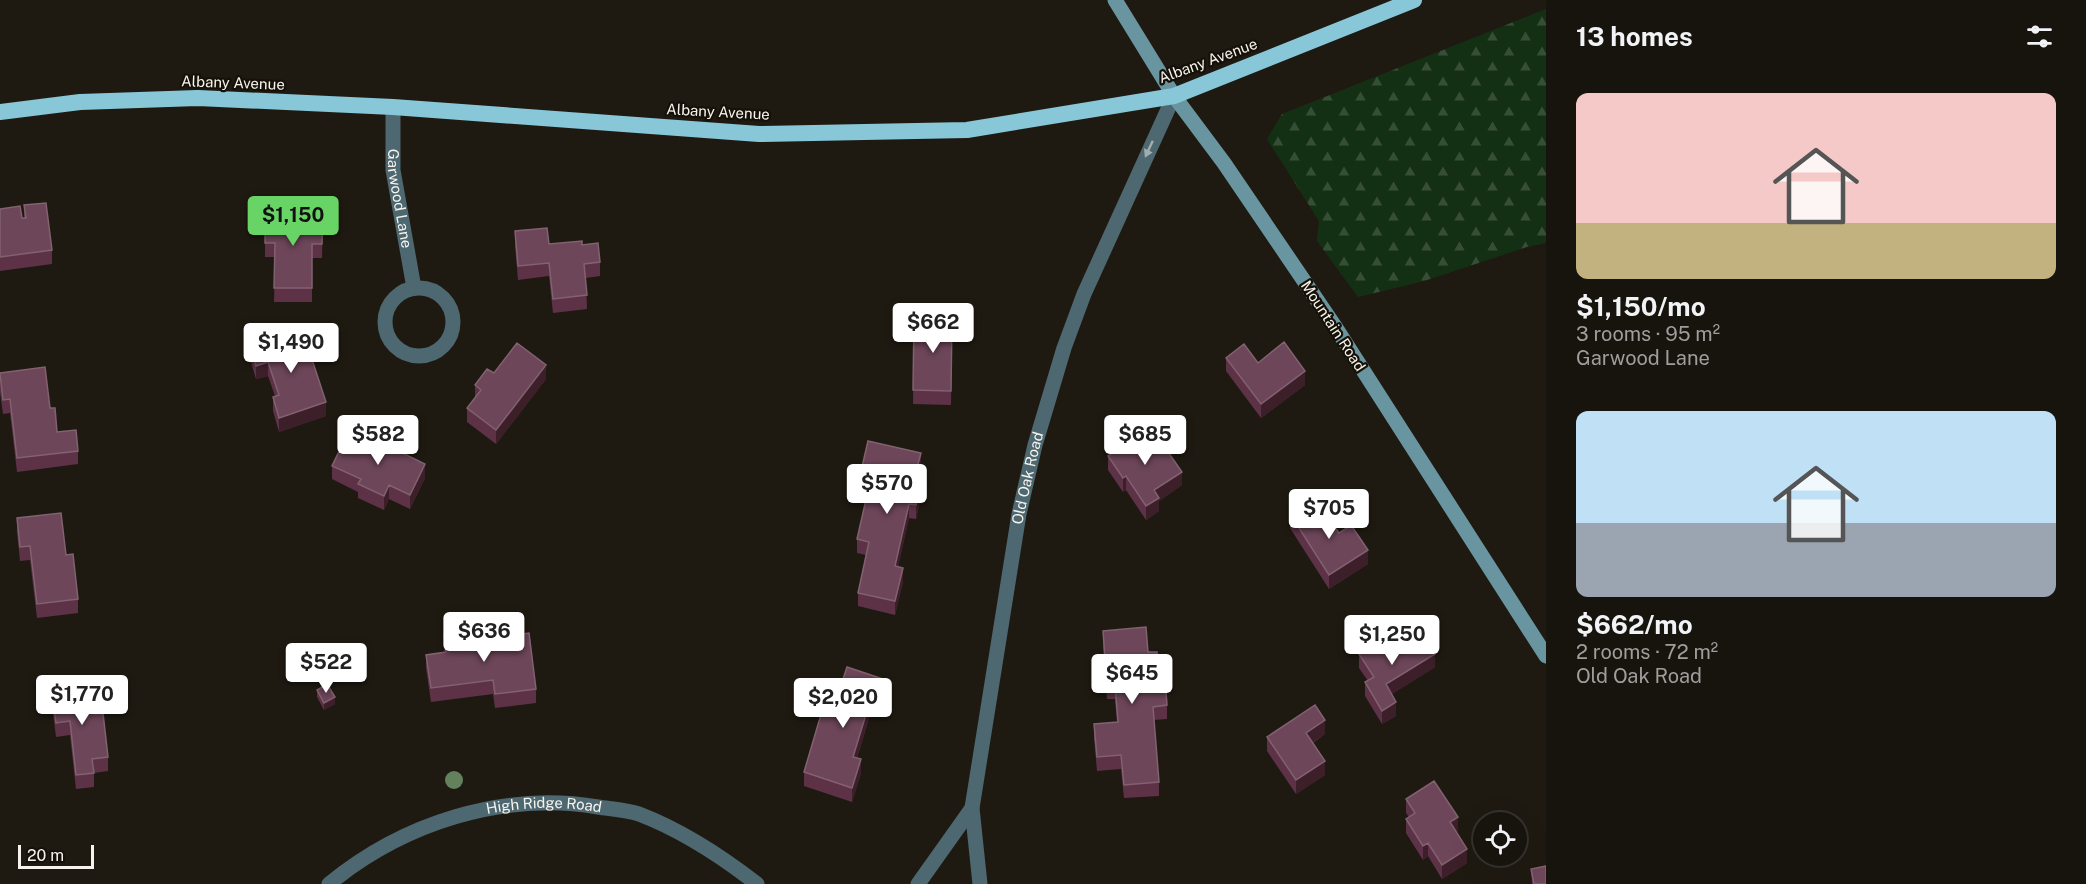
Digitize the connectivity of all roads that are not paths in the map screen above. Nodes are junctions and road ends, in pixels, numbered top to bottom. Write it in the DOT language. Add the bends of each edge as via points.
graph roads {
  1 [pos="1115,0"];
  2 [pos="1414,0"];
  3 [pos="1174,96"];
  4 [pos="393,108"];
  5 [pos="0,112"];
  6 [pos="414,288"];
  7 [pos="1546,656"];
  8 [pos="972,808"];
  9 [pos="329,884"];
  10 [pos="757,884"];
  11 [pos="918,884"];
  12 [pos="980,884"];
  1 -- 3 [label="main road, Mountain Road"];
  2 -- 3 [label="highway, Albany Avenue"];
  3 -- 4 [label="highway, Albany Avenue" via="967,130 759,134"];
  3 -- 7 [label="main road, Mountain Road" via="1336,327"];
  3 -- 8 [label="street, Old Oak Road, one-way" via="1084,294 1045,412 1019,514"];
  4 -- 5 [label="highway, Albany Avenue" via="198,98 80,102"];
  4 -- 6 [label="street, Garwood Lane" via="393,170"];
  6 -- 6 [label="street" via="394,299 385,320 387,332 400,350 423,356 433,353 449,338 453,317 444,298 425,288"];
  8 -- 11 [label="street"];
  8 -- 12 [label="street, Old Oak Road"];
  9 -- 10 [label="street, High Ridge Road" via="371,854 415,831 487,809 542,801 636,813 693,840"];
}
